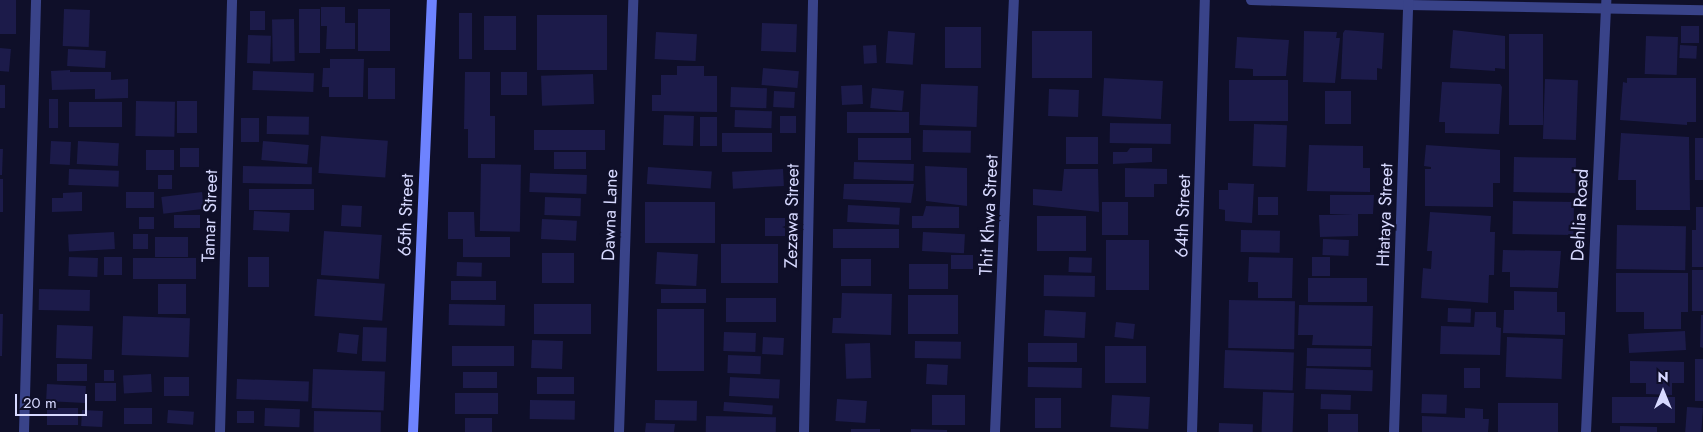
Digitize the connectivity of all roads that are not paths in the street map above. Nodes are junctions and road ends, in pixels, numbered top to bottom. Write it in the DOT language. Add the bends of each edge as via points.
graph roads {
  1 [pos="36,0"];
  2 [pos="232,0"];
  3 [pos="432,0"];
  4 [pos="633,0"];
  5 [pos="813,0"];
  6 [pos="1014,0"];
  7 [pos="1205,0"];
  8 [pos="1251,0"];
  9 [pos="1408,3"];
  10 [pos="1606,4"];
  11 [pos="1703,10"];
  12 [pos="24,432"];
  13 [pos="220,432"];
  14 [pos="413,432"];
  15 [pos="619,432"];
  16 [pos="804,432"];
  17 [pos="995,432"];
  18 [pos="1192,432"];
  19 [pos="1394,432"];
  20 [pos="1586,432"];
  1 -- 12 [label="street"];
  2 -- 13 [label="street, Tamar Street"];
  3 -- 14 [label="street, 65th Street"];
  4 -- 15 [label="street, Dawna Lane"];
  5 -- 16 [label="street, Zezawa Street"];
  6 -- 17 [label="street, Thit Khwa Street"];
  7 -- 18 [label="street, 64th Street"];
  8 -- 9 [label="street"];
  9 -- 10 [label="street"];
  9 -- 19 [label="street, Htataya Street"];
  10 -- 11 [label="street"];
  10 -- 20 [label="street, Dehlia Road"];
}
